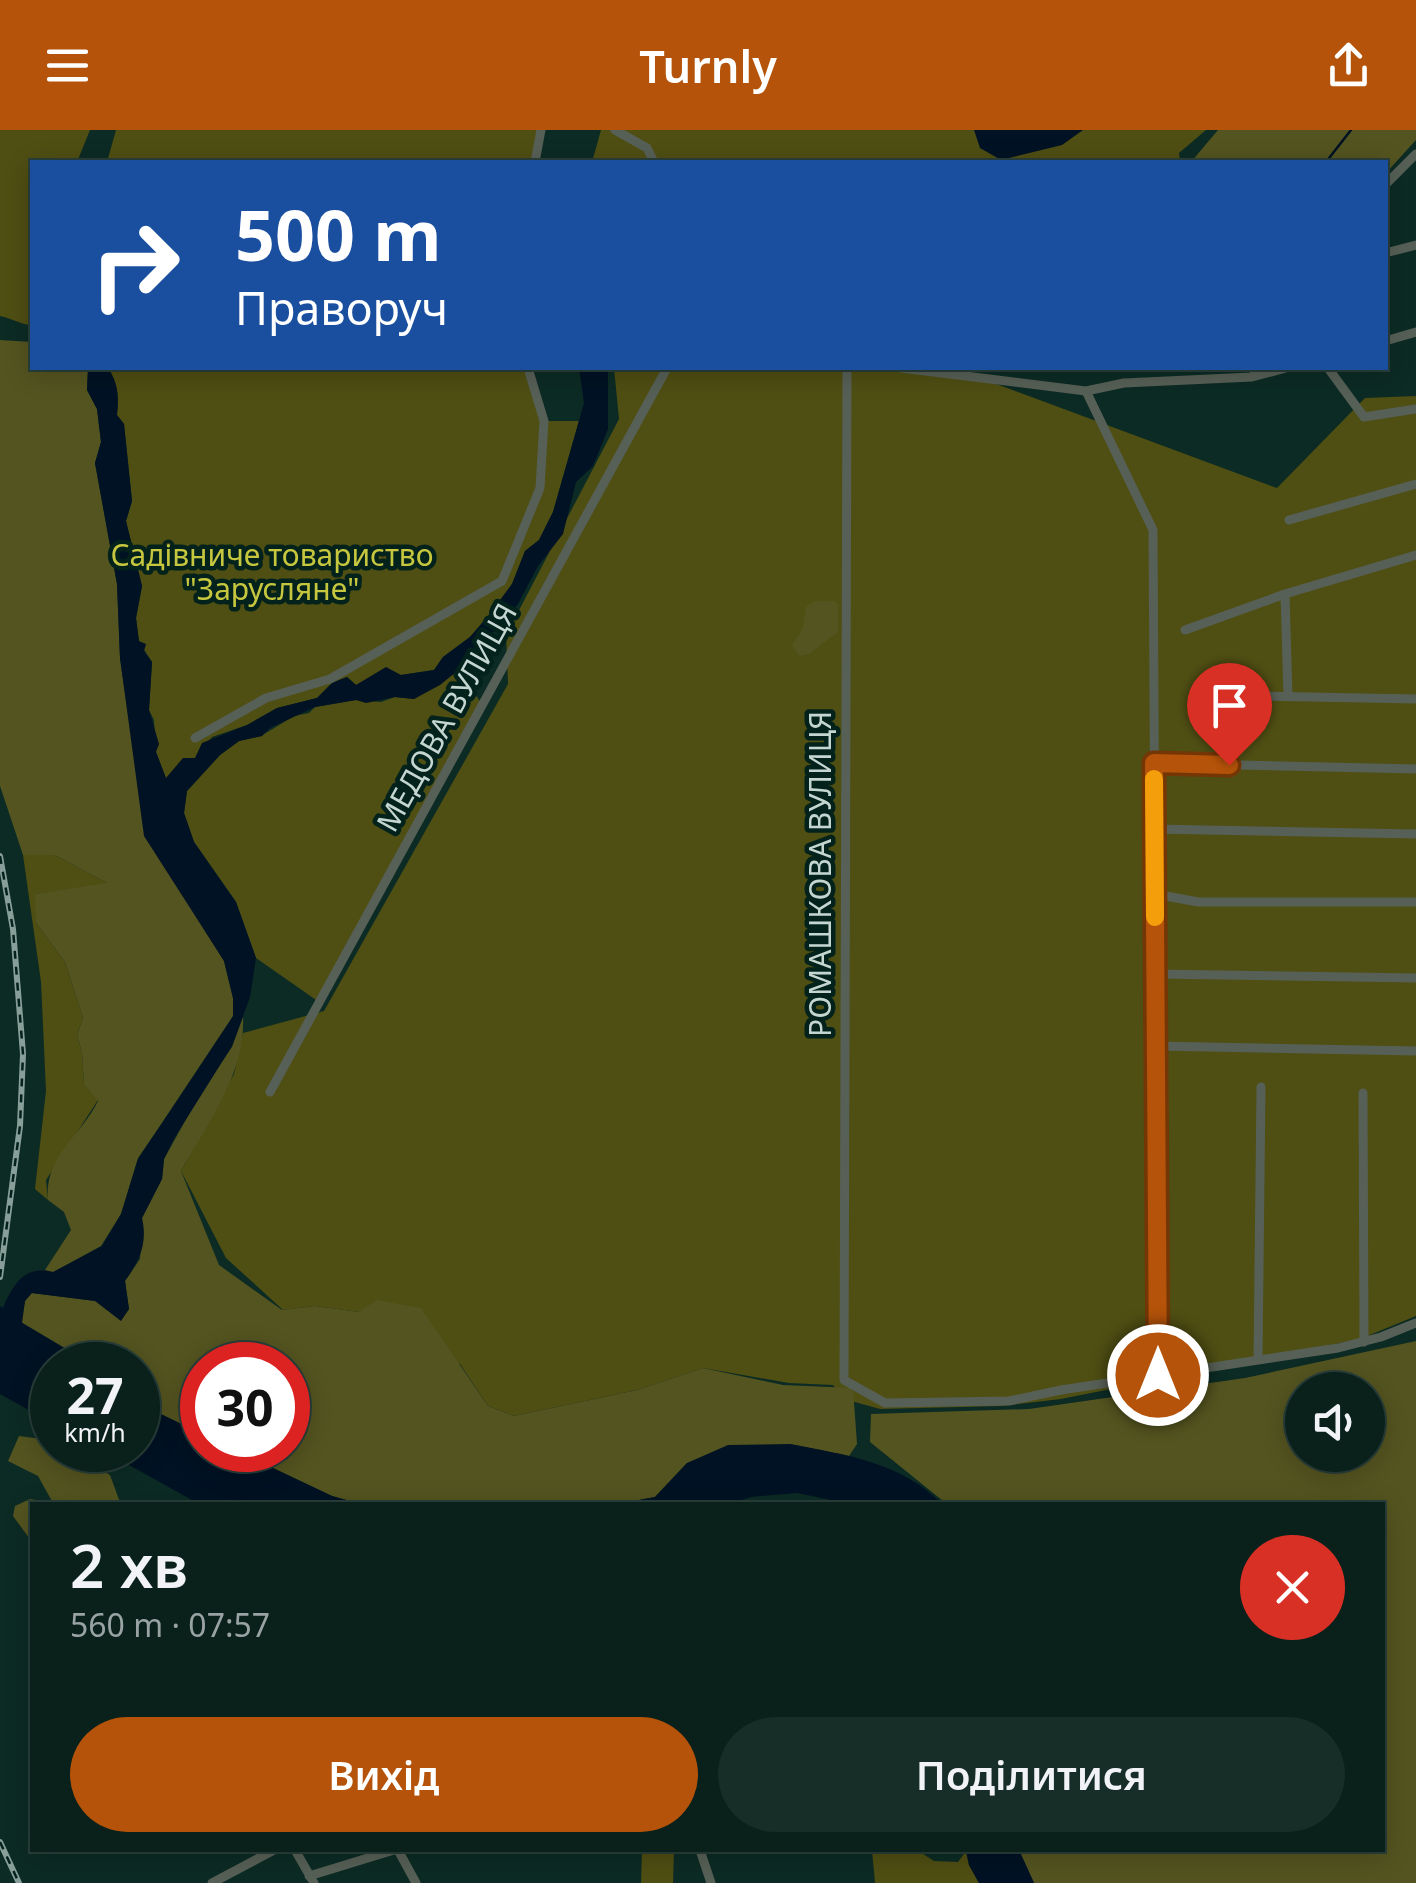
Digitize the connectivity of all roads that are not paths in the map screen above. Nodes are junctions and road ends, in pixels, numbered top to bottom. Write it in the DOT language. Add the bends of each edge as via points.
graph roads {
  1 [pos="541,130"];
  2 [pos="616,130"];
  3 [pos="1416,154"];
  4 [pos="535,160"];
  5 [pos="653,160"];
  6 [pos="1388,182"];
  7 [pos="1416,245"];
  8 [pos="1388,252"];
  9 [pos="1416,332"];
  10 [pos="1388,339"];
  11 [pos="529,370"];
  12 [pos="666,370"];
  13 [pos="847,370"];
  14 [pos="917,370"];
  15 [pos="1329,370"];
  16 [pos="1256,372"];
  17 [pos="1086,391"];
  18 [pos="1416,410"];
  19 [pos="1416,484"];
  20 [pos="1290,520"];
  21 [pos="1416,556"];
  22 [pos="1285,594"];
  23 [pos="1186,630"];
  24 [pos="1202,695"];
  25 [pos="1288,696"];
  26 [pos="1416,699"];
  27 [pos="196,738"];
  28 [pos="1154,763"];
  29 [pos="1416,769"];
  30 [pos="1154,830"];
  31 [pos="1416,834"];
  32 [pos="1155,894"];
  33 [pos="1416,902"];
  34 [pos="1155,974"];
  35 [pos="1416,978"];
  36 [pos="1156,1046"];
  37 [pos="1416,1052"];
  38 [pos="1262,1087"];
  39 [pos="270,1092"];
  40 [pos="1363,1092"];
  41 [pos="1416,1323"];
  42 [pos="1364,1342"];
  43 [pos="1258,1360"];
  44 [pos="1158,1375"];
  45 [pos="270,1852"];
  46 [pos="296,1852"];
  47 [pos="390,1852"];
  48 [pos="397,1852"];
  49 [pos="701,1852"];
  50 [pos="311,1879"];
  51 [pos="212,1883"];
  52 [pos="416,1883"];
  53 [pos="711,1883"];
  1 -- 4 [label="street"];
  2 -- 5 [label="street" via="647,148"];
  3 -- 6 [label="street"];
  7 -- 8 [label="street"];
  9 -- 10 [label="street"];
  11 -- 27 [label="street" via="544,421 540,488 502,581 330,679 266,698"];
  12 -- 39 [label="street, МЕДОВА ВУЛИЦЯ"];
  13 -- 44 [label="street, РОМАШКОВА ВУЛИЦЯ" via="844,1380 885,1403 1009,1401"];
  14 -- 17 [label="street"];
  15 -- 18 [label="street" via="1364,418"];
  16 -- 17 [label="street"];
  17 -- 28 [label="street" via="1153,530"];
  19 -- 20 [label="street"];
  21 -- 22 [label="street"];
  22 -- 23 [label="street"];
  22 -- 25 [label="street"];
  24 -- 25 [label="street"];
  25 -- 26 [label="street"];
  28 -- 29 [label="street"];
  28 -- 30 [label="street"];
  30 -- 31 [label="street"];
  30 -- 32 [label="street"];
  32 -- 33 [label="street" via="1198,902"];
  32 -- 34 [label="street"];
  34 -- 35 [label="street"];
  34 -- 36 [label="street"];
  36 -- 37 [label="street"];
  36 -- 44 [label="street"];
  38 -- 43 [label="street"];
  40 -- 42 [label="street"];
  41 -- 42 [label="street"];
  42 -- 43 [label="street"];
  43 -- 44 [label="street"];
  45 -- 51 [label="street"];
  46 -- 50 [label="street"];
  47 -- 50 [label="street"];
  48 -- 52 [label="street"];
  49 -- 53 [label="street"];
}
